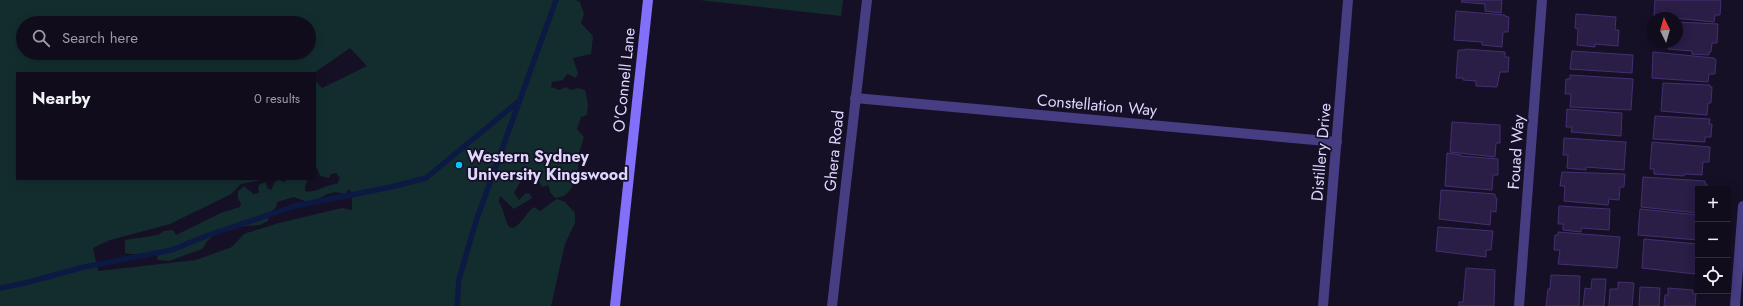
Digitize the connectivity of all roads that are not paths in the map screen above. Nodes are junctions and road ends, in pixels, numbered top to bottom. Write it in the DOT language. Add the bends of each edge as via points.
graph roads {
  1 [pos="648,0"];
  2 [pos="867,0"];
  3 [pos="1348,0"];
  4 [pos="1542,0"];
  5 [pos="855,98"];
  6 [pos="1337,142"];
  7 [pos="1743,206"];
  8 [pos="1743,212"];
  9 [pos="615,306"];
  10 [pos="832,306"];
  11 [pos="1323,306"];
  12 [pos="1519,306"];
  13 [pos="1735,306"];
  1 -- 9 [label="street, O'Connell Lane"];
  2 -- 5 [label="street, Ghera Road"];
  3 -- 6 [label="street, Distillery Drive"];
  4 -- 12 [label="street, Fouad Way"];
  5 -- 6 [label="street, Constellation Way"];
  5 -- 10 [label="street, Ghera Road"];
  6 -- 11 [label="street, Distillery Drive"];
  7 -- 8 [label="street"];
  8 -- 13 [label="street"];
}
